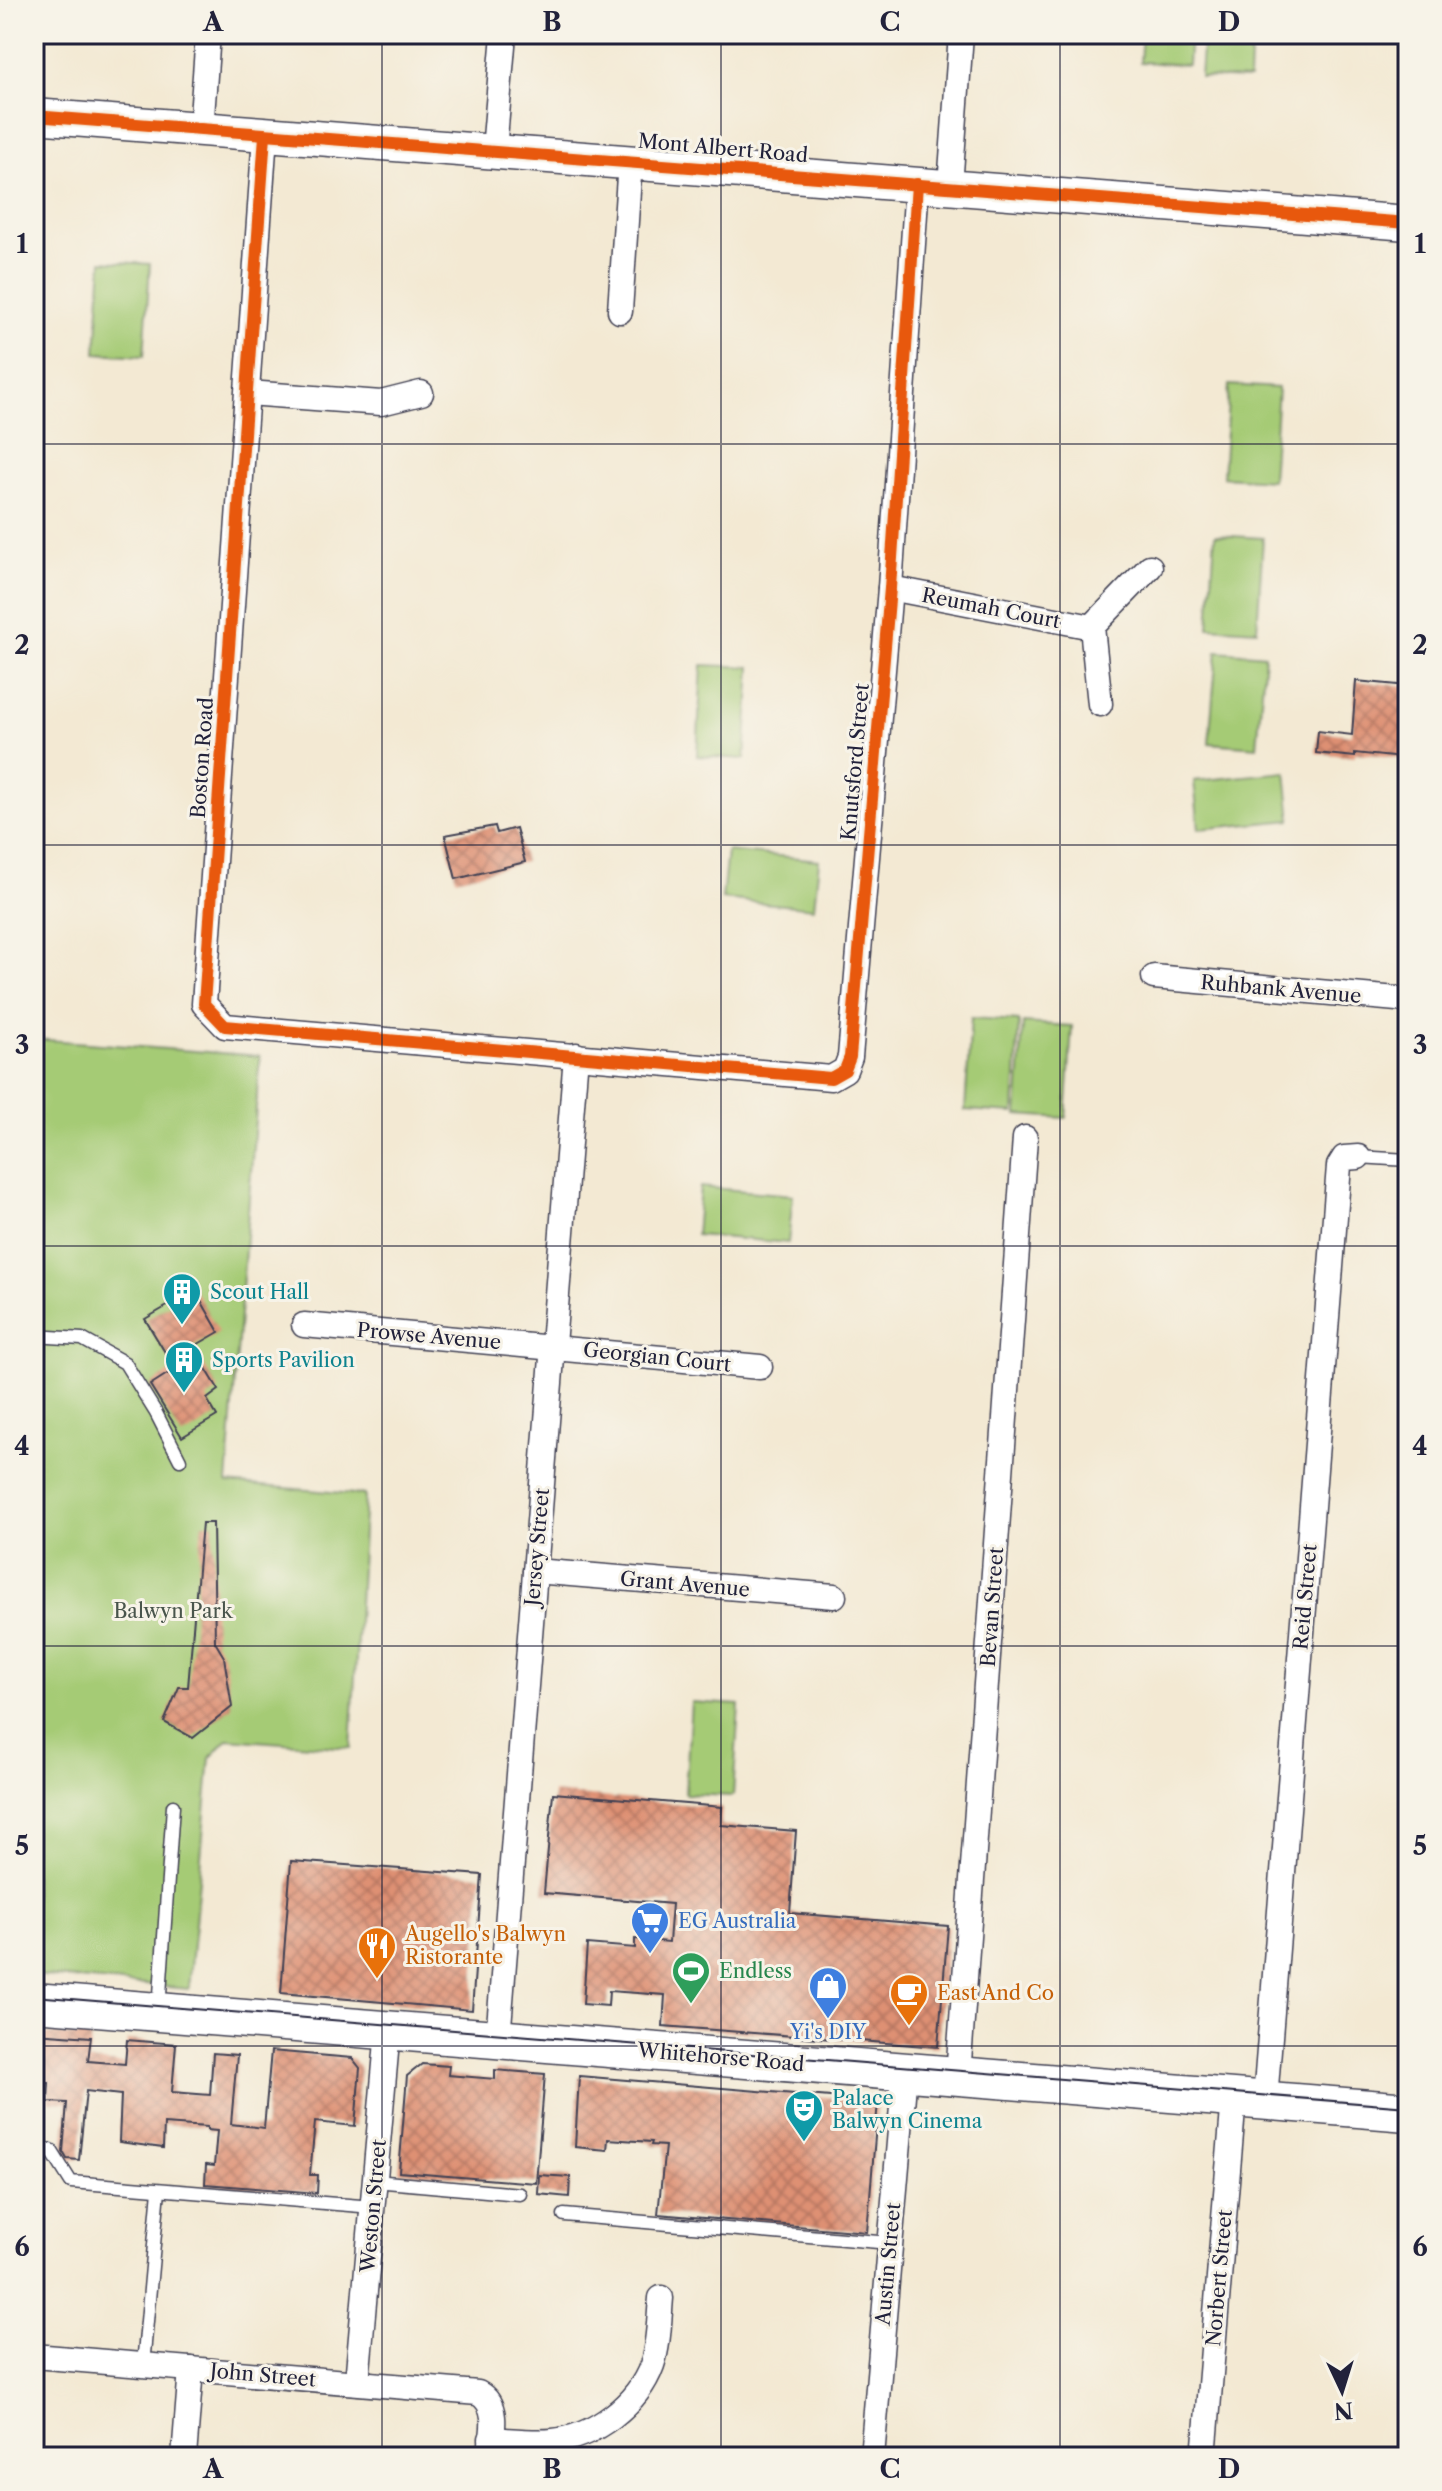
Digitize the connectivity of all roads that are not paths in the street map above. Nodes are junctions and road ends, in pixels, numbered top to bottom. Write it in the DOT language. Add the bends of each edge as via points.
graph roads {
  1 [pos="208,34"];
  2 [pos="504,34"];
  3 [pos="961,34"];
  4 [pos="34,116"];
  5 [pos="201,130"];
  6 [pos="265,135"];
  7 [pos="494,150"];
  8 [pos="630,161"];
  9 [pos="933,185"];
  10 [pos="1408,223"];
  11 [pos="620,311"];
  12 [pos="248,393"];
  13 [pos="421,393"];
  14 [pos="1150,567"];
  15 [pos="890,588"];
  16 [pos="1092,627"];
  17 [pos="1100,704"];
  18 [pos="1154,977"];
  19 [pos="1408,1000"];
  20 [pos="576,1055"];
  21 [pos="1025,1138"];
  22 [pos="1358,1157"];
  23 [pos="1408,1160"];
  24 [pos="304,1325"];
  25 [pos="34,1336"];
  26 [pos="553,1347"];
  27 [pos="760,1367"];
  28 [pos="180,1460"];
  29 [pos="535,1571"];
  30 [pos="834,1596"];
  31 [pos="173,1806"];
  32 [pos="34,2002"];
  33 [pos="159,2012"];
  34 [pos="388,2030"];
  35 [pos="498,2039"];
  36 [pos="905,2072"];
  37 [pos="958,2076"];
  38 [pos="1250,2099"];
  39 [pos="1408,2112"];
  40 [pos="34,2149"];
  41 [pos="375,2181"];
  42 [pos="159,2190"];
  43 [pos="520,2194"];
  44 [pos="373,2207"];
  45 [pos="564,2215"];
  46 [pos="890,2243"];
  47 [pos="661,2298"];
  48 [pos="34,2356"];
  49 [pos="143,2365"];
  50 [pos="191,2369"];
  51 [pos="357,2382"];
  52 [pos="490,2448"];
  53 [pos="184,2457"];
  54 [pos="872,2457"];
  55 [pos="1204,2457"];
  1 -- 5 [label="street"];
  2 -- 7 [label="street"];
  3 -- 9 [label="street, Knutsford Street"];
  4 -- 5 [label="main road, Mont Albert Road"];
  5 -- 6 [label="main road, Mont Albert Road"];
  6 -- 7 [label="main road, Mont Albert Road"];
  6 -- 12 [label="street, Boston Road"];
  7 -- 8 [label="main road, Mont Albert Road"];
  8 -- 9 [label="main road, Mont Albert Road"];
  8 -- 11 [label="street"];
  9 -- 10 [label="main road, Mont Albert Road"];
  9 -- 15 [label="street, Knutsford Street"];
  12 -- 13 [label="street" via="381,403"];
  12 -- 20 [label="street, Boston Road" via="204,1004 225,1026"];
  14 -- 16 [label="street"];
  15 -- 16 [label="street, Reumah Court"];
  15 -- 20 [label="street, Knutsford Street" via="845,1070 831,1078"];
  16 -- 17 [label="street"];
  18 -- 19 [label="street, Ruhbank Avenue"];
  20 -- 26 [label="street, Jersey Street"];
  21 -- 37 [label="street, Bevan Street"];
  22 -- 23 [label="lane, Reid Street"];
  22 -- 38 [label="street, Reid Street" via="1344,1158 1339,1166"];
  24 -- 26 [label="street, Prowse Avenue"];
  25 -- 28 [label="lane" via="82,1339 125,1363"];
  26 -- 27 [label="street, Georgian Court"];
  26 -- 29 [label="street, Jersey Street"];
  29 -- 30 [label="street, Grant Avenue"];
  29 -- 35 [label="street, Jersey Street"];
  31 -- 33 [label="lane"];
  32 -- 33 [label="main road, Whitehorse Road"];
  33 -- 34 [label="main road, Whitehorse Road"];
  34 -- 35 [label="main road, Whitehorse Road"];
  34 -- 41 [label="street, Weston Street"];
  35 -- 36 [label="main road, Whitehorse Road"];
  36 -- 37 [label="main road, Whitehorse Road"];
  36 -- 46 [label="street, Austin Street"];
  37 -- 38 [label="main road, Whitehorse Road"];
  38 -- 39 [label="main road, Whitehorse Road"];
  38 -- 55 [label="street, Norbert Street"];
  40 -- 42 [label="lane" via="51,2150 71,2182"];
  41 -- 43 [label="lane"];
  41 -- 44 [label="street, Weston Street"];
  42 -- 44 [label="lane"];
  42 -- 49 [label="lane"];
  44 -- 51 [label="street, Weston Street"];
  45 -- 46 [label="lane"];
  46 -- 54 [label="street, Austin Street"];
  47 -- 52 [label="street" via="651,2367 625,2405 565,2439"];
  48 -- 49 [label="street, John Street"];
  49 -- 50 [label="street, John Street"];
  50 -- 51 [label="street, John Street"];
  50 -- 53 [label="street"];
  51 -- 52 [label="street, John Street" via="482,2395 493,2415"];
}
